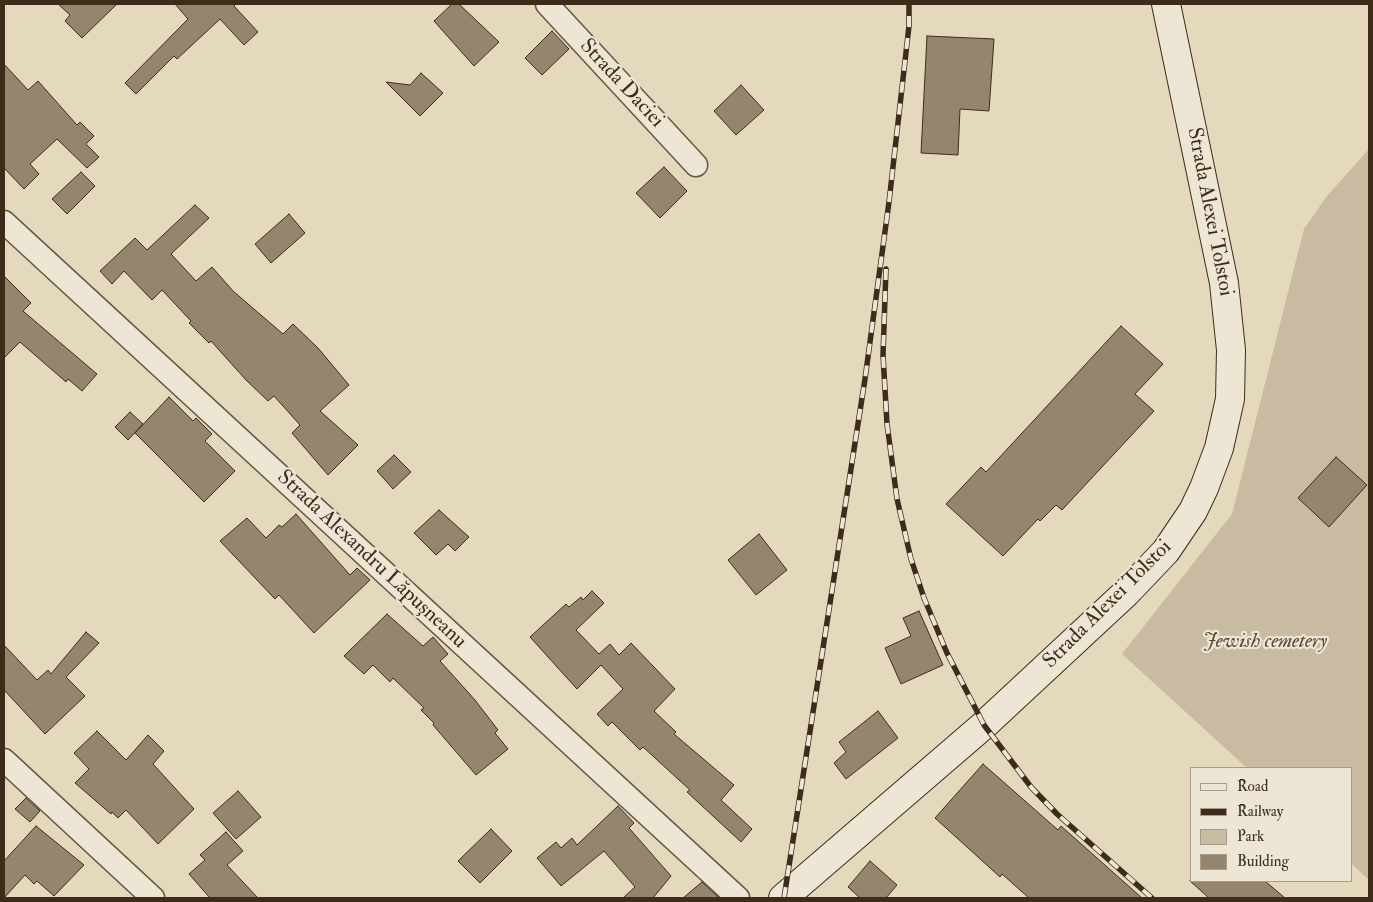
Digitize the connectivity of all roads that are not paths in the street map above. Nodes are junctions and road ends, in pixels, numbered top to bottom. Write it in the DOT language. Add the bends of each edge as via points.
graph roads {
  1 [pos="547,4"];
  2 [pos="1166,4"];
  3 [pos="696,165"];
  4 [pos="4,222"];
  5 [pos="4,760"];
  6 [pos="153,898"];
  7 [pos="738,898"];
  8 [pos="783,898"];
  1 -- 3 [label="street, Strada Daciei"];
  2 -- 8 [label="main road, Strada Alexei Tolstoi" via="1224,283 1231,350 1231,385 1226,417 1204,488 1194,511 1166,551 1126,593 984,725"];
  4 -- 7 [label="street, Strada Alexandru Lăpușneanu"];
  5 -- 6 [label="street"];
}
